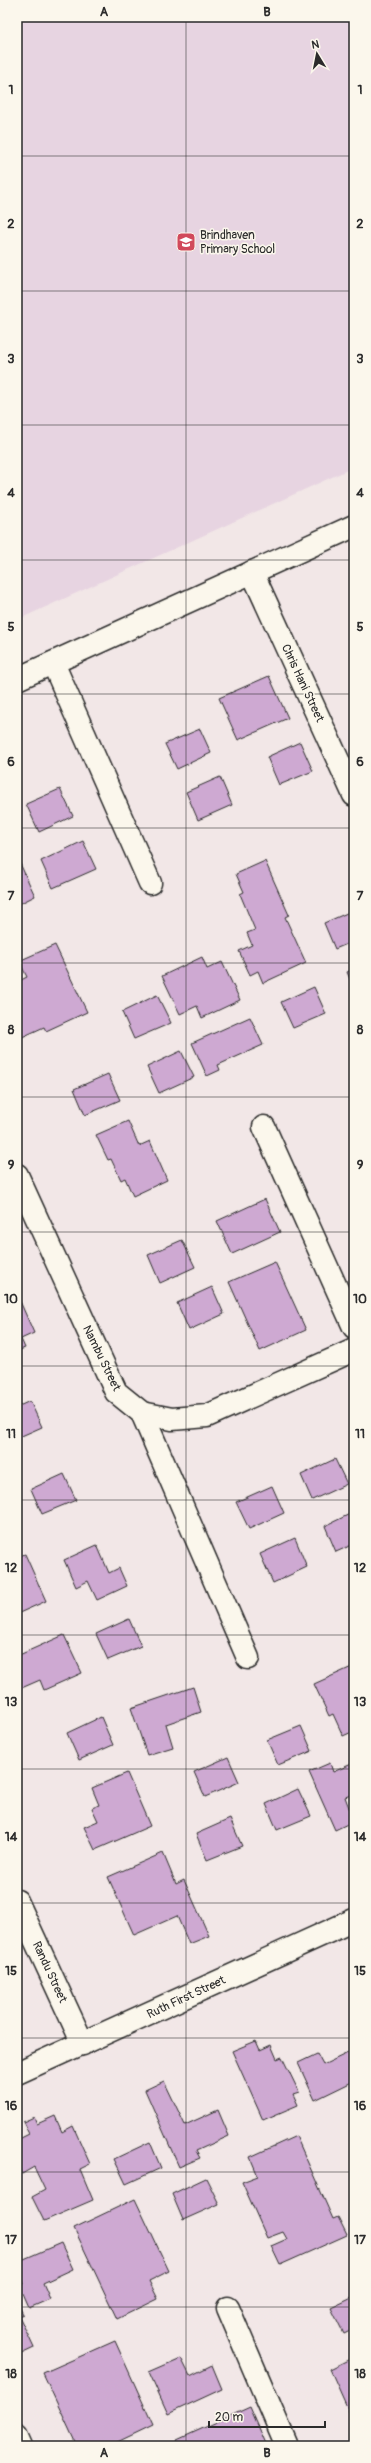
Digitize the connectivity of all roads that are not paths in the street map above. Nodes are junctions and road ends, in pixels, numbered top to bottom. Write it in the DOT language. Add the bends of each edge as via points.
graph roads {
  1 [pos="354,526"];
  2 [pos="252,572"];
  3 [pos="53,663"];
  4 [pos="17,679"];
  5 [pos="354,795"];
  6 [pos="150,883"];
  7 [pos="264,1127"];
  8 [pos="17,1175"];
  9 [pos="354,1327"];
  10 [pos="354,1350"];
  11 [pos="142,1413"];
  12 [pos="248,1658"];
  13 [pos="17,1901"];
  14 [pos="354,1920"];
  15 [pos="83,2044"];
  16 [pos="17,2073"];
  17 [pos="228,2308"];
  18 [pos="17,2438"];
  19 [pos="21,2446"];
  20 [pos="287,2446"];
  1 -- 2 [label="street"];
  2 -- 3 [label="street"];
  2 -- 5 [label="street, Chris Hani Street"];
  3 -- 4 [label="street"];
  3 -- 6 [label="street"];
  7 -- 9 [label="street"];
  8 -- 11 [label="street, Nambu Street" via="116,1392"];
  10 -- 11 [label="street, Nambu Street" via="207,1416 172,1419"];
  11 -- 12 [label="street"];
  13 -- 15 [label="street, Randu Street"];
  14 -- 15 [label="street, Ruth First Street"];
  15 -- 16 [label="street, Ruth First Street"];
  17 -- 20 [label="street"];
  18 -- 19 [label="street"];
}
